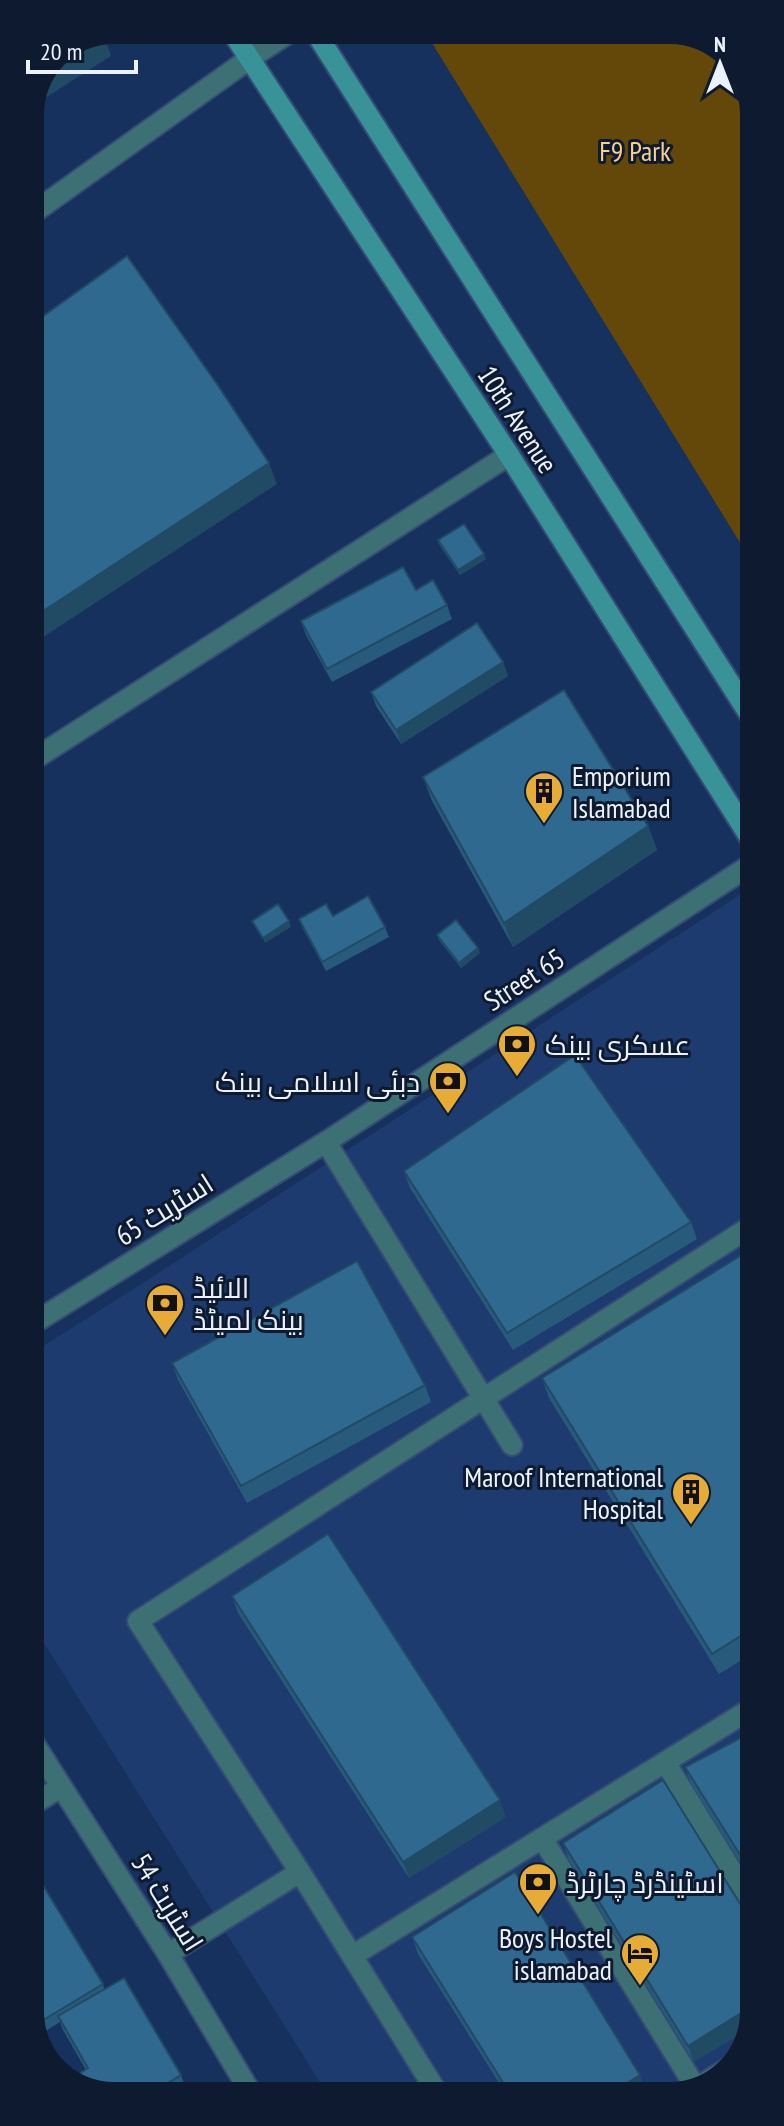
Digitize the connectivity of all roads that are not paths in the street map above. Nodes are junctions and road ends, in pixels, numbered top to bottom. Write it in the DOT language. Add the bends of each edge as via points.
graph roads {
  1 [pos="240,45"];
  2 [pos="271,45"];
  3 [pos="323,45"];
  4 [pos="249,59"];
  5 [pos="44,205"];
  6 [pos="509,455"];
  7 [pos="740,699"];
  8 [pos="44,753"];
  9 [pos="740,822"];
  10 [pos="740,872"];
  11 [pos="326,1142"];
  12 [pos="740,1233"];
  13 [pos="44,1317"];
  14 [pos="483,1399"];
  15 [pos="512,1445"];
  16 [pos="740,1716"];
  17 [pos="44,1760"];
  18 [pos="665,1762"];
  19 [pos="61,1787"];
  20 [pos="44,1797"];
  21 [pos="542,1838"];
  22 [pos="300,1872"];
  23 [pos="740,1884"];
  24 [pos="168,1954"];
  25 [pos="352,1956"];
  26 [pos="686,2080"];
  27 [pos="244,2082"];
  28 [pos="431,2082"];
  1 -- 4 [label="main road, 10th Avenue"];
  2 -- 4 [label="street"];
  3 -- 7 [label="main road, 10th Avenue"];
  4 -- 5 [label="street"];
  4 -- 6 [label="main road, 10th Avenue"];
  6 -- 8 [label="street"];
  6 -- 9 [label="main road, 10th Avenue"];
  10 -- 11 [label="street, Street 65"];
  11 -- 13 [label="street, اسٹریٹ 65"];
  11 -- 14 [label="street"];
  12 -- 14 [label="street"];
  14 -- 15 [label="street"];
  14 -- 22 [label="street" via="138,1621"];
  16 -- 18 [label="street"];
  17 -- 19 [label="street, اسٹریٹ 54"];
  18 -- 21 [label="street"];
  18 -- 23 [label="street"];
  19 -- 20 [label="street"];
  19 -- 24 [label="street, اسٹریٹ 54"];
  21 -- 25 [label="street"];
  21 -- 26 [label="street"];
  22 -- 24 [label="street"];
  22 -- 25 [label="street"];
  24 -- 27 [label="street, اسٹریٹ 54"];
  25 -- 28 [label="street"];
}
